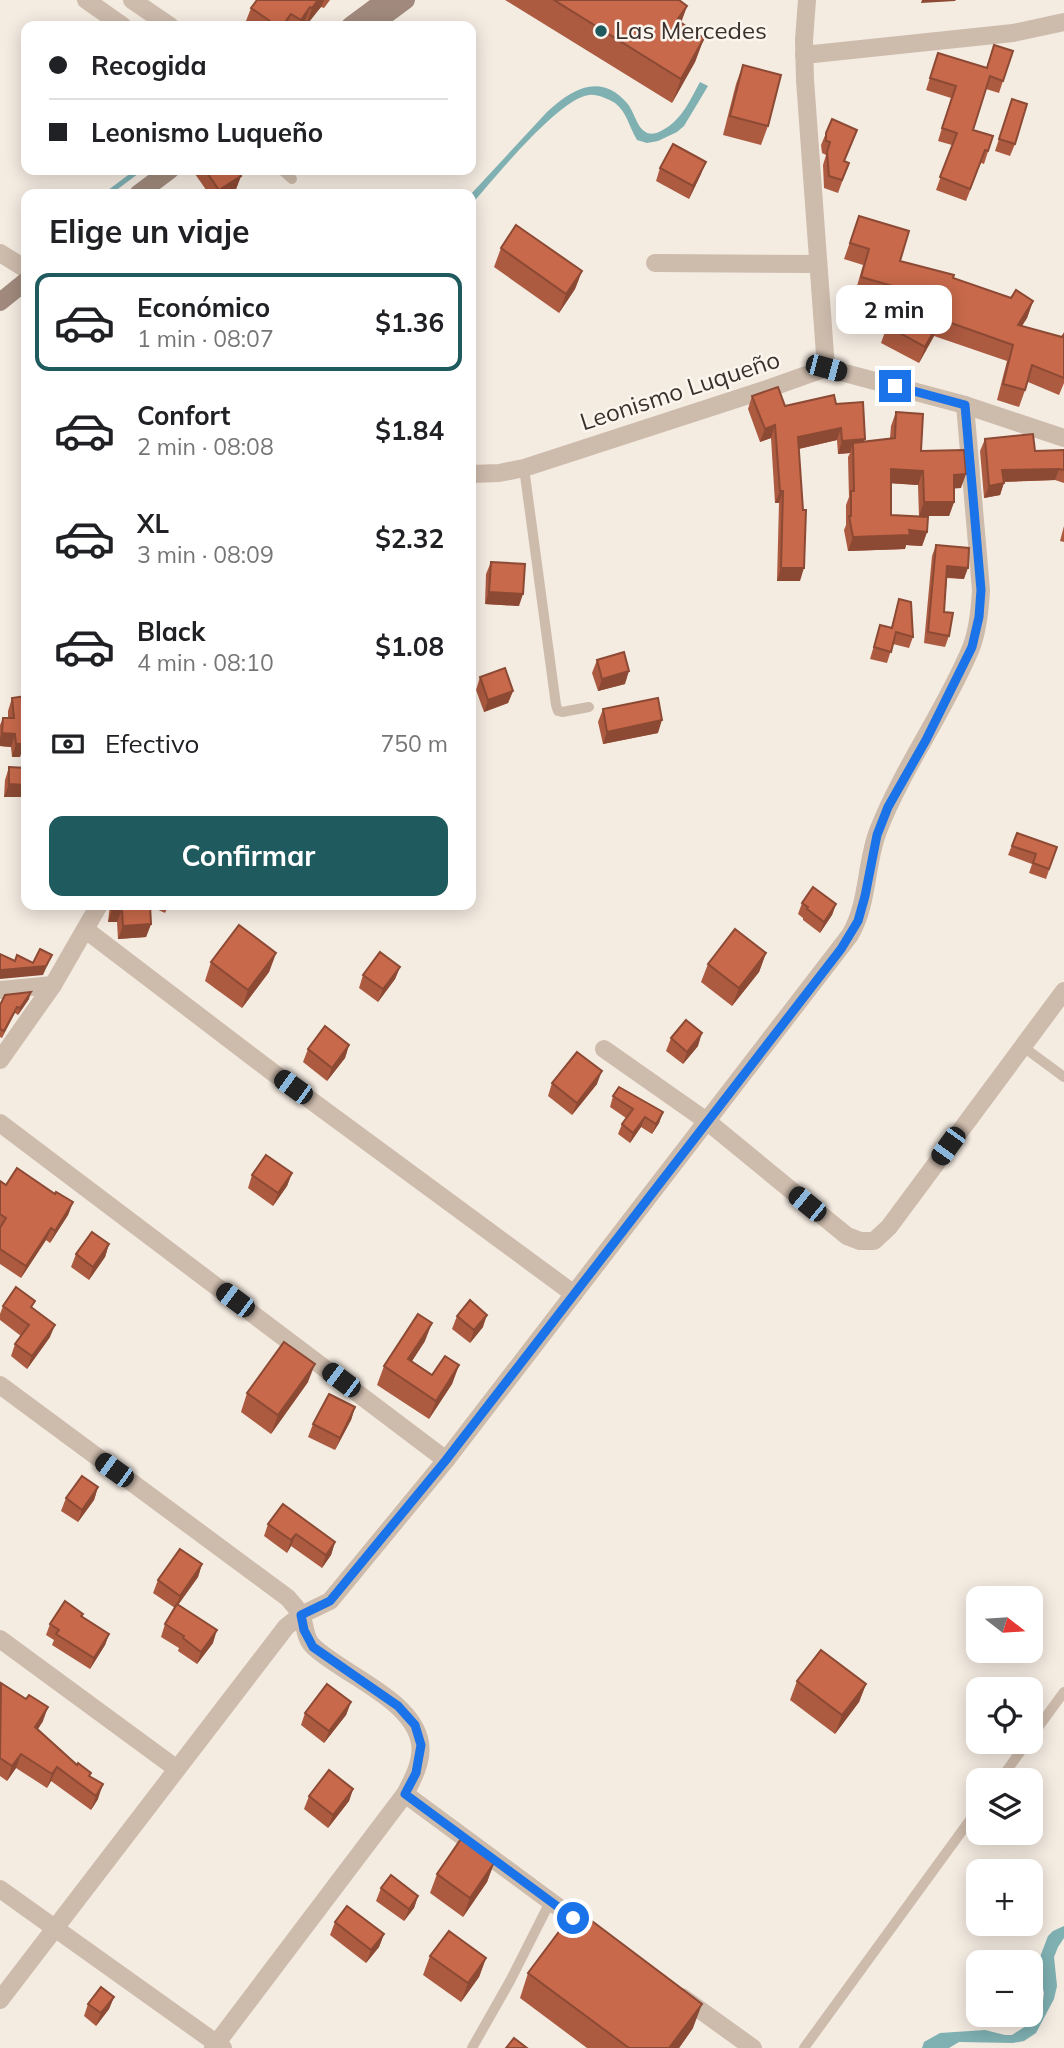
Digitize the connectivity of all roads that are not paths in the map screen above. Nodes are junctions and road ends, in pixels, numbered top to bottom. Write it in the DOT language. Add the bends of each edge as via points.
graph roads {
  1 [pos="86,0"];
  2 [pos="132,0"];
  3 [pos="385,0"];
  4 [pos="406,0"];
  5 [pos="807,0"];
  6 [pos="116,21"];
  7 [pos="163,21"];
  8 [pos="357,21"];
  9 [pos="377,21"];
  10 [pos="1064,22"];
  11 [pos="804,55"];
  12 [pos="163,175"];
  13 [pos="288,175"];
  14 [pos="292,179"];
  15 [pos="145,189"];
  16 [pos="0,253"];
  17 [pos="655,263"];
  18 [pos="818,264"];
  19 [pos="21,266"];
  20 [pos="21,285"];
  21 [pos="0,302"];
  22 [pos="826,368"];
  23 [pos="965,405"];
  24 [pos="1064,438"];
  25 [pos="524,468"];
  26 [pos="476,474"];
  27 [pos="589,707"];
  28 [pos="96,910"];
  29 [pos="86,930"];
  30 [pos="53,985"];
  31 [pos="0,990"];
  32 [pos="1064,990"];
  33 [pos="1022,1046"];
  34 [pos="604,1049"];
  35 [pos="0,1060"];
  36 [pos="1064,1077"];
  37 [pos="708,1122"];
  38 [pos="0,1124"];
  39 [pos="574,1294"];
  40 [pos="0,1385"];
  41 [pos="446,1460"];
  42 [pos="301,1615"];
  43 [pos="0,1639"];
  44 [pos="1064,1692"];
  45 [pos="1043,1720"];
  46 [pos="177,1769"];
  47 [pos="405,1794"];
  48 [pos="966,1825"];
  49 [pos="0,1889"];
  50 [pos="550,1902"];
  51 [pos="55,1927"];
  52 [pos="607,1942"];
  53 [pos="663,1983"];
  54 [pos="0,2000"];
  55 [pos="218,2046"];
  56 [pos="472,2048"];
  57 [pos="753,2048"];
  58 [pos="804,2048"];
  1 -- 6 [label="street"];
  2 -- 7 [label="street"];
  3 -- 8 [label="main road"];
  4 -- 9 [label="main road"];
  5 -- 11 [label="street"];
  10 -- 11 [label="street" via="1013,33"];
  11 -- 18 [label="street"];
  12 -- 15 [label="main road"];
  13 -- 14 [label="lane"];
  16 -- 19 [label="street"];
  17 -- 18 [label="street"];
  18 -- 22 [label="street"];
  20 -- 21 [label="main road"];
  22 -- 23 [label="street"];
  22 -- 25 [label="street, Leonismo Luqueño"];
  23 -- 24 [label="street"];
  23 -- 37 [label="street" via="981,590 972,647 888,807 877,835 858,921"];
  25 -- 26 [label="street, Leonismo Luqueño"];
  25 -- 27 [label="lane" via="556,705 562,712"];
  28 -- 29 [label="street"];
  29 -- 30 [label="street"];
  29 -- 39 [label="street"];
  30 -- 31 [label="street"];
  30 -- 35 [label="street"];
  32 -- 33 [label="street"];
  33 -- 36 [label="lane"];
  33 -- 37 [label="street" via="874,1241 847,1236"];
  34 -- 37 [label="street"];
  37 -- 39 [label="street"];
  38 -- 41 [label="street"];
  39 -- 41 [label="street"];
  40 -- 42 [label="street" via="288,1598"];
  41 -- 42 [label="street" via="330,1601"];
  42 -- 46 [label="street" via="286,1627"];
  42 -- 47 [label="street" via="313,1647 398,1706 415,1725 421,1745 416,1773"];
  43 -- 46 [label="street"];
  44 -- 45 [label="lane"];
  46 -- 51 [label="street"];
  47 -- 50 [label="street"];
  47 -- 55 [label="street"];
  48 -- 58 [label="lane"];
  49 -- 51 [label="street"];
  50 -- 52 [label="street"];
  50 -- 56 [label="lane"];
  51 -- 54 [label="street"];
  51 -- 55 [label="street"];
  53 -- 57 [label="street"];
}
